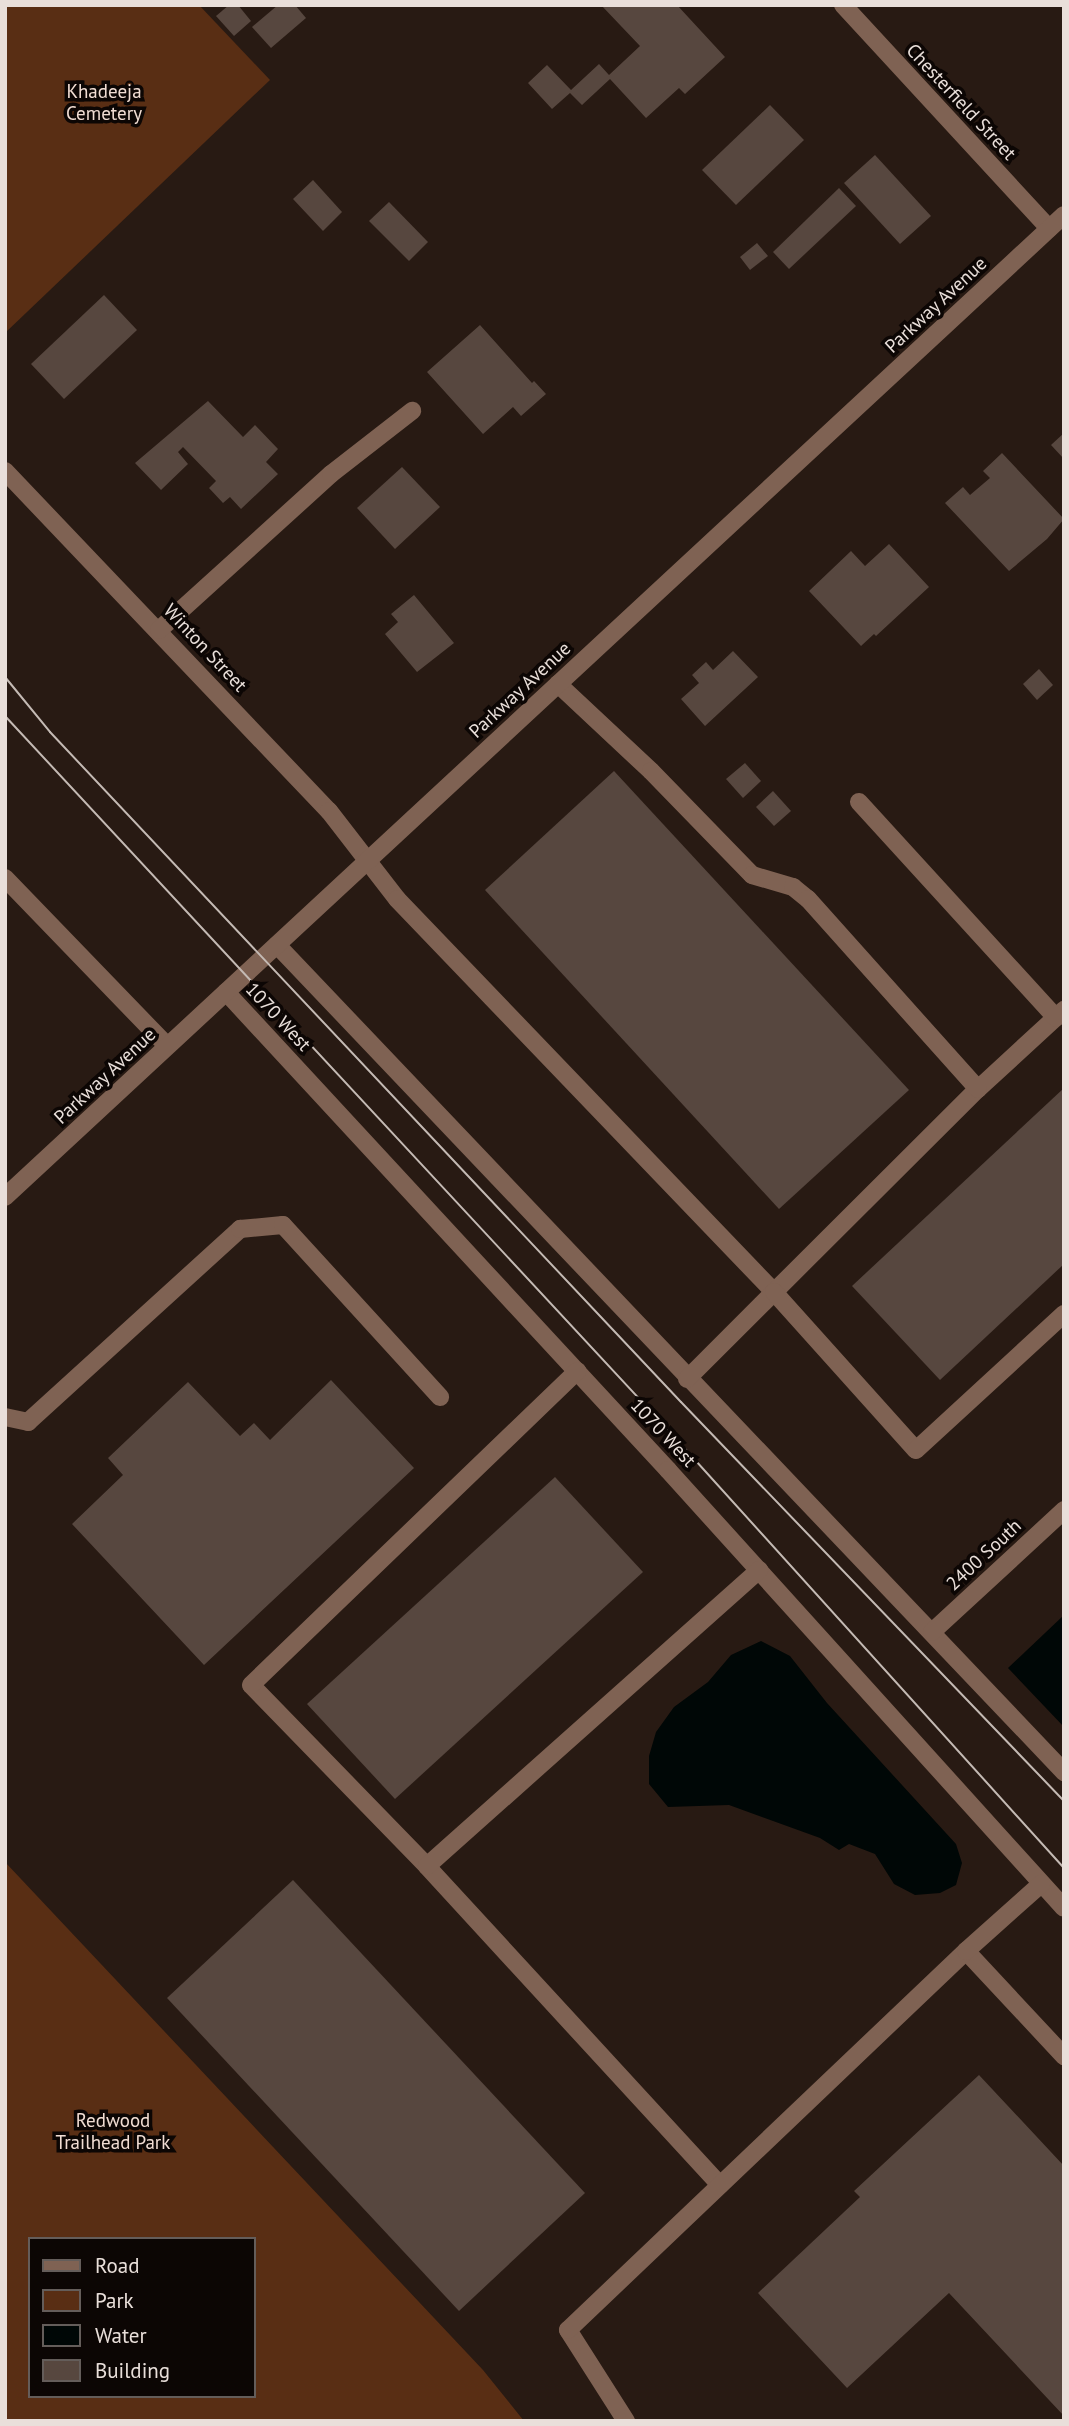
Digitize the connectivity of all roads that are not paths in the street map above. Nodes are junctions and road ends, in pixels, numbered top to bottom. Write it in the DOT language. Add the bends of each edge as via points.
graph roads {
  1 [pos="843,5"];
  2 [pos="1064,215"];
  3 [pos="1049,228"];
  4 [pos="412,411"];
  5 [pos="5,471"];
  6 [pos="159,630"];
  7 [pos="558,684"];
  8 [pos="859,802"];
  9 [pos="369,860"];
  10 [pos="5,878"];
  11 [pos="277,944"];
  12 [pos="226,992"];
  13 [pos="1060,1014"];
  14 [pos="167,1046"];
  15 [pos="978,1089"];
  16 [pos="5,1197"];
  17 [pos="774,1292"];
  18 [pos="1064,1314"];
  19 [pos="577,1371"];
  20 [pos="687,1379"];
  21 [pos="440,1397"];
  22 [pos="5,1418"];
  23 [pos="1064,1510"];
  24 [pos="759,1570"];
  25 [pos="932,1632"];
  26 [pos="1064,1772"];
  27 [pos="427,1866"];
  28 [pos="1041,1884"];
  29 [pos="1064,1908"];
  30 [pos="966,1951"];
  31 [pos="1064,2056"];
  32 [pos="720,2185"];
  33 [pos="626,2421"];
  1 -- 3 [label="street, Chesterfield Street"];
  2 -- 3 [label="street, Parkway Avenue"];
  3 -- 7 [label="street, Parkway Avenue"];
  4 -- 6 [label="street" via="331,474"];
  5 -- 6 [label="street, Winton Street"];
  6 -- 9 [label="street, Winton Street"];
  7 -- 9 [label="street, Parkway Avenue"];
  7 -- 15 [label="street" via="752,875 793,887 808,899"];
  8 -- 13 [label="street"];
  9 -- 11 [label="street, Parkway Avenue"];
  9 -- 17 [label="street, Winton Street" via="397,899"];
  10 -- 14 [label="street"];
  11 -- 12 [label="street, Parkway Avenue"];
  11 -- 20 [label="street"];
  12 -- 14 [label="street, Parkway Avenue"];
  12 -- 19 [label="street, 1070 West"];
  13 -- 15 [label="street"];
  14 -- 16 [label="street, Parkway Avenue"];
  15 -- 17 [label="street"];
  17 -- 18 [label="street, Winton Street" via="916,1450"];
  17 -- 20 [label="street"];
  19 -- 24 [label="street, 1070 West"];
  19 -- 27 [label="street" via="251,1685"];
  20 -- 25 [label="street"];
  21 -- 22 [label="street" via="283,1225 240,1229 28,1422"];
  23 -- 25 [label="street, 2400 South"];
  24 -- 27 [label="street"];
  24 -- 28 [label="street, 1070 West"];
  25 -- 26 [label="street"];
  27 -- 32 [label="street"];
  28 -- 29 [label="street, 1070 West"];
  28 -- 30 [label="street"];
  30 -- 31 [label="street"];
  30 -- 32 [label="street"];
  32 -- 33 [label="street" via="568,2330"];
}
